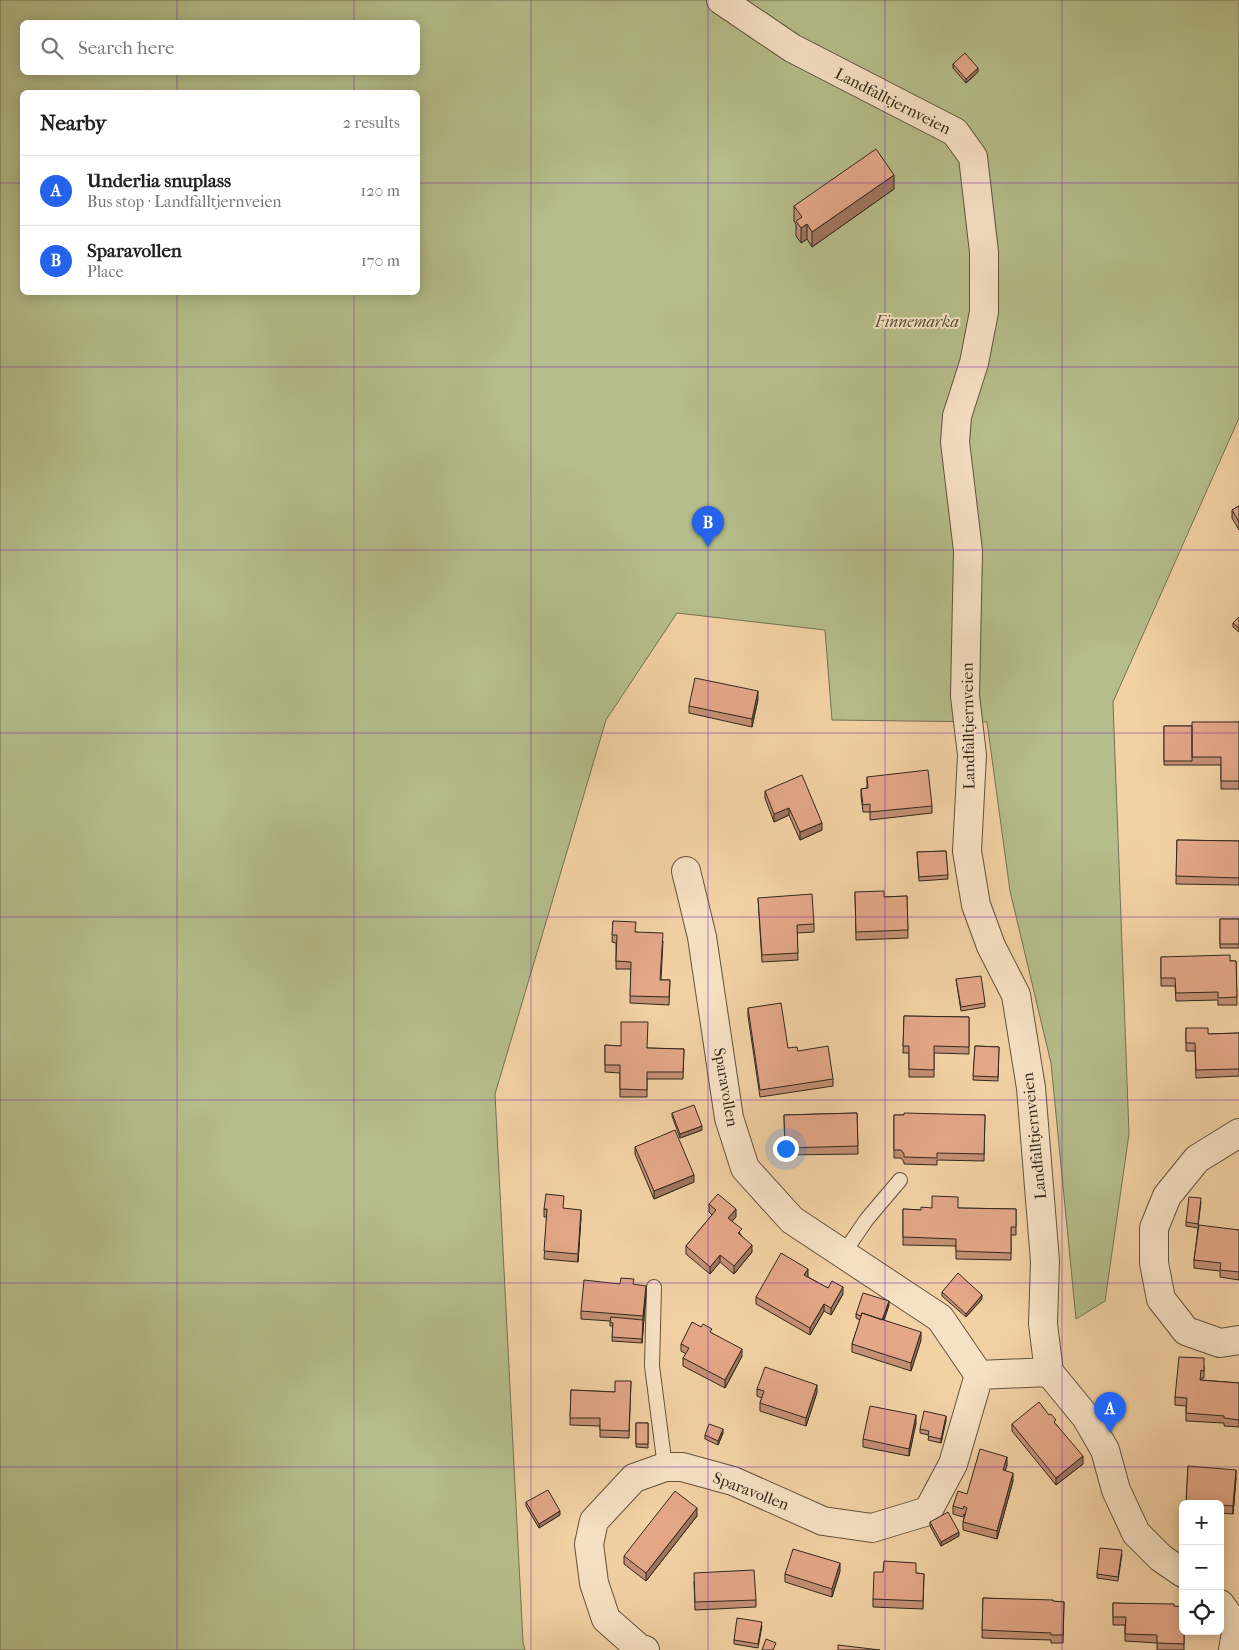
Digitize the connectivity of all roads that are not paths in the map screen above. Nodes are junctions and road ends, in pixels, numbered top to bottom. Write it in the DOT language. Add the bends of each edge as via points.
graph roads {
  1 [pos="721,0"];
  2 [pos="686,871"];
  3 [pos="1239,1132"];
  4 [pos="900,1180"];
  5 [pos="843,1254"];
  6 [pos="654,1287"];
  7 [pos="1239,1340"];
  8 [pos="1049,1372"];
  9 [pos="979,1375"];
  10 [pos="665,1467"];
  11 [pos="1179,1570"];
  12 [pos="1224,1612"];
  13 [pos="1236,1634"];
  14 [pos="645,1650"];
  1 -- 8 [label="street, Landfalltjernveien" via="792,48 955,132 973,157 984,252 984,312 974,363 957,416 956,442 968,551 965,696 972,755 967,851 976,905 991,946 1016,995 1031,1098 1045,1260 1043,1324"];
  2 -- 5 [label="street, Sparavollen" via="702,937 729,1118 745,1168 792,1220"];
  3 -- 7 [label="street" via="1197,1159 1167,1196 1154,1228 1154,1263 1161,1299 1186,1331 1220,1343"];
  4 -- 5 [label="lane"];
  5 -- 9 [label="street, Sparavollen" via="940,1318"];
  6 -- 10 [label="lane" via="652,1366"];
  8 -- 9 [label="street"];
  8 -- 11 [label="street" via="1086,1417 1105,1450 1116,1490 1136,1533 1161,1558"];
  9 -- 10 [label="street, Sparavollen" via="953,1464 928,1511 872,1528 823,1521 732,1481 682,1466"];
  10 -- 14 [label="street, Sparavollen" via="634,1478 594,1522 589,1544 594,1583 606,1619"];
  12 -- 13 [label="street"];
}
